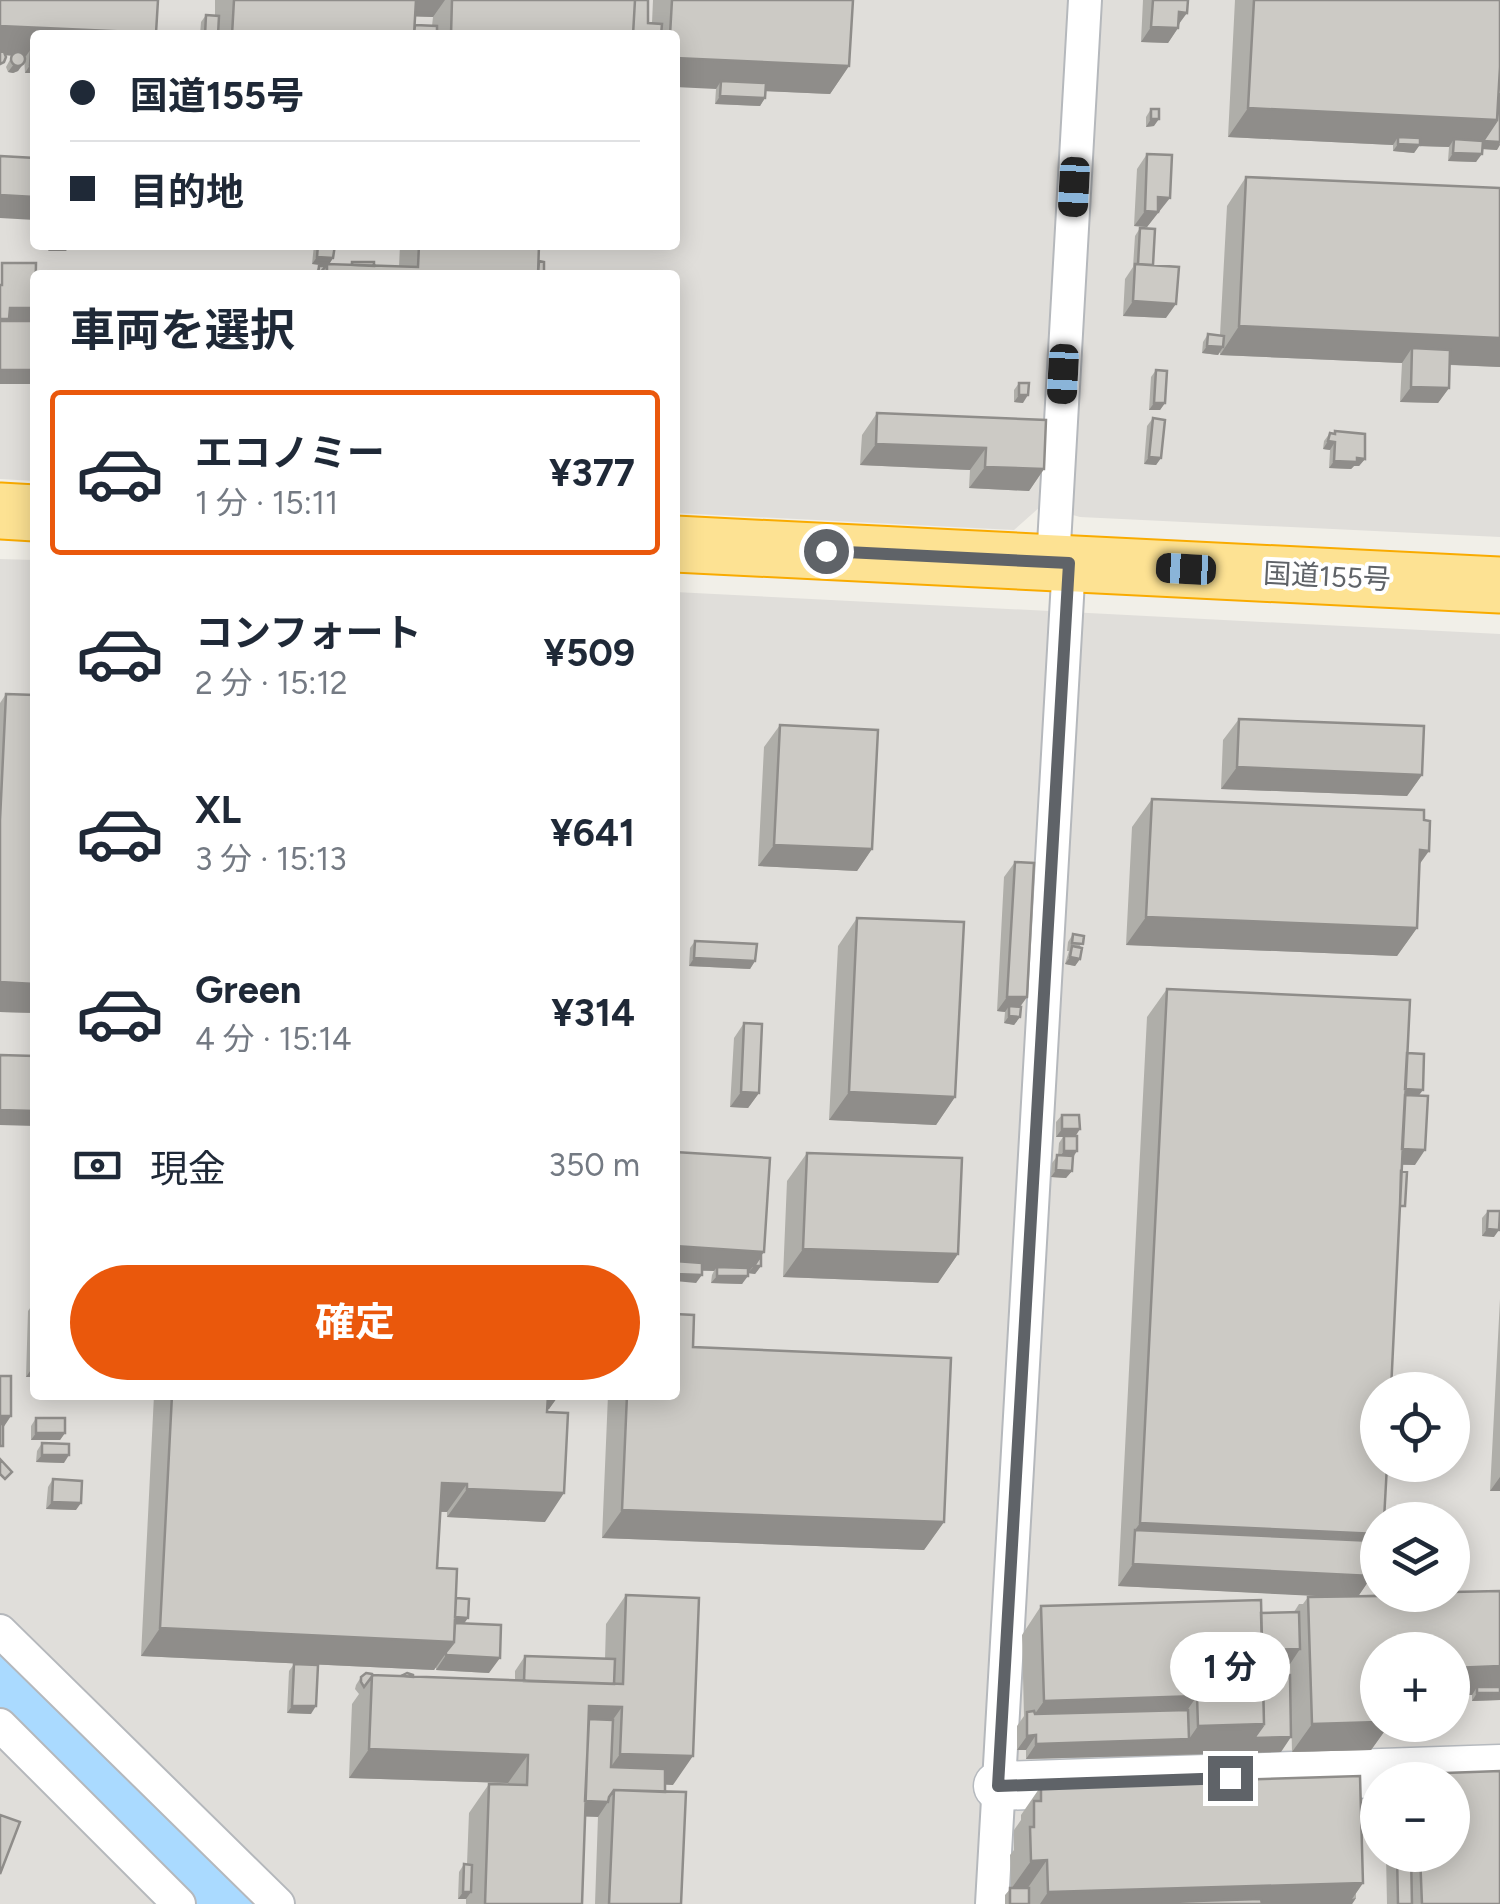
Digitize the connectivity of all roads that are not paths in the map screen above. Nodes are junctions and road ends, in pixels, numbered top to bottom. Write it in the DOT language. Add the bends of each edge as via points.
graph roads {
  1 [pos="1085,0"];
  2 [pos="0,511"];
  3 [pos="30,513"];
  4 [pos="680,544"];
  5 [pos="1061,562"];
  6 [pos="1500,585"];
  7 [pos="0,1631"];
  8 [pos="0,1725"];
  9 [pos="1500,1769"];
  10 [pos="998,1786"];
  11 [pos="179,1904"];
  12 [pos="278,1904"];
  13 [pos="992,1904"];
  1 -- 5 [label="street"];
  2 -- 3 [label="highway"];
  4 -- 5 [label="highway, 国道155号"];
  5 -- 6 [label="highway, 国道155号"];
  5 -- 10 [label="street"];
  7 -- 12 [label="street"];
  8 -- 11 [label="street"];
  9 -- 10 [label="street"];
  10 -- 13 [label="street"];
}
